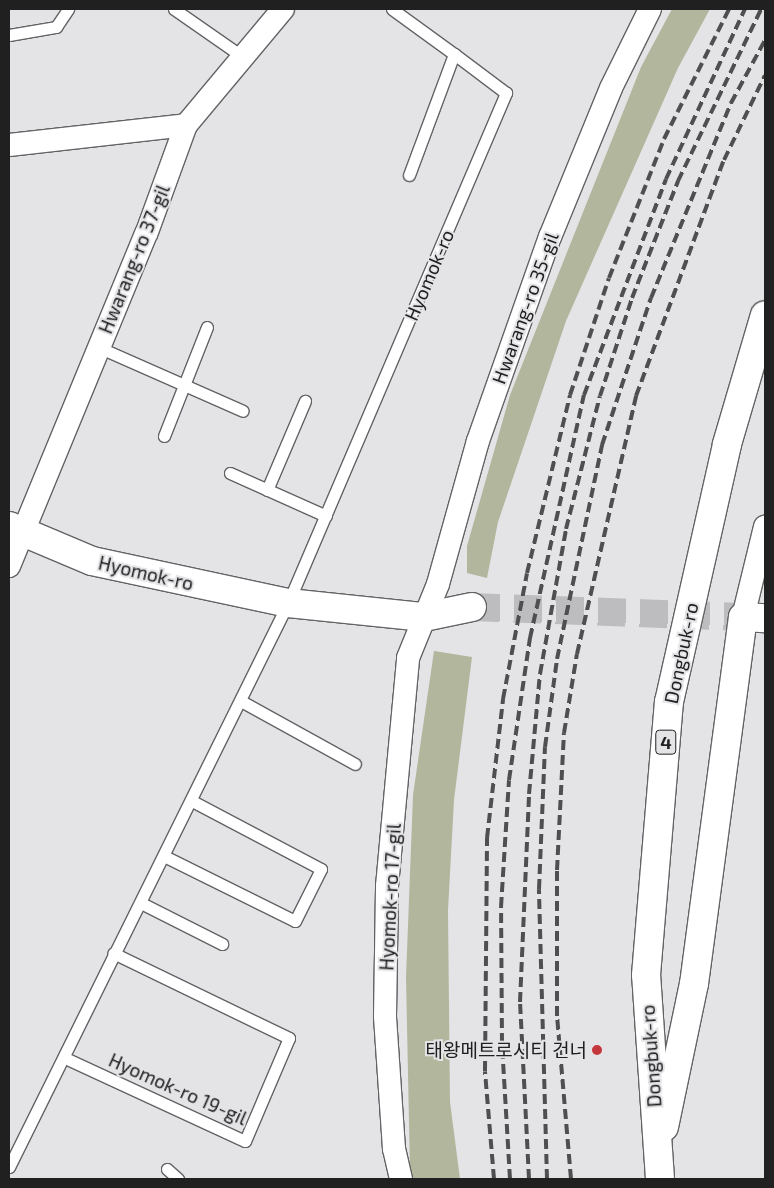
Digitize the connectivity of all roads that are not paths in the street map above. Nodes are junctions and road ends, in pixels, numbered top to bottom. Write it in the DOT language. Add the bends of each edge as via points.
graph roads {
  1 [pos="68,9"];
  2 [pos="174,9"];
  3 [pos="283,9"];
  4 [pos="392,9"];
  5 [pos="650,9"];
  6 [pos="9,35"];
  7 [pos="454,54"];
  8 [pos="243,57"];
  9 [pos="186,125"];
  10 [pos="9,145"];
  11 [pos="409,175"];
  12 [pos="765,315"];
  13 [pos="207,327"];
  14 [pos="98,348"];
  15 [pos="184,385"];
  16 [pos="305,401"];
  17 [pos="243,411"];
  18 [pos="164,436"];
  19 [pos="230,473"];
  20 [pos="267,490"];
  21 [pos="326,516"];
  22 [pos="765,527"];
  23 [pos="17,529"];
  24 [pos="9,566"];
  25 [pos="288,602"];
  26 [pos="472,607"];
  27 [pos="424,617"];
  28 [pos="754,618"];
  29 [pos="241,701"];
  30 [pos="355,764"];
  31 [pos="192,801"];
  32 [pos="164,856"];
  33 [pos="141,903"];
  34 [pos="222,944"];
  35 [pos="114,953"];
  36 [pos="65,1058"];
  37 [pos="9,1167"];
  38 [pos="167,1169"];
  39 [pos="659,1170"];
  40 [pos="178,1179"];
  41 [pos="401,1179"];
  1 -- 6 [label="lane" via="56,27"];
  2 -- 8 [label="lane"];
  3 -- 8 [label="street, Hwarang-ro 37-gil"];
  4 -- 7 [label="lane"];
  5 -- 27 [label="street, Hwarang-ro 35-gil" via="611,88 550,237 478,441 438,584"];
  7 -- 11 [label="lane"];
  7 -- 21 [label="lane, Hyomok-ro" via="506,93"];
  8 -- 9 [label="street, Hwarang-ro 37-gil"];
  9 -- 10 [label="street"];
  9 -- 14 [label="street, Hwarang-ro 37-gil"];
  12 -- 39 [label="main road, Dongbuk-ro / 4" via="727,444 669,702 646,975"];
  13 -- 15 [label="lane"];
  14 -- 15 [label="lane"];
  14 -- 23 [label="street, Hwarang-ro 37-gil"];
  15 -- 17 [label="lane"];
  15 -- 18 [label="lane"];
  16 -- 20 [label="lane"];
  19 -- 20 [label="lane"];
  20 -- 21 [label="lane"];
  21 -- 25 [label="lane, Hyomok-ro"];
  22 -- 28 [label="street"];
  23 -- 24 [label="street, Hwarang-ro 37-gil"];
  23 -- 25 [label="main road, Hyomok-ro" via="92,561"];
  25 -- 27 [label="main road, Hyomok-ro"];
  25 -- 29 [label="lane"];
  26 -- 27 [label="main road, Hyomok-ro"];
  27 -- 41 [label="street, Hyomok-ro 17-gil" via="408,658 387,886 385,1016 394,1148"];
  28 -- 39 [label="main road" via="694,984"];
  29 -- 30 [label="lane"];
  29 -- 31 [label="lane"];
  31 -- 32 [label="lane"];
  31 -- 32 [label="lane" via="321,869 295,921"];
  32 -- 33 [label="lane"];
  33 -- 34 [label="lane"];
  33 -- 35 [label="lane"];
  35 -- 36 [label="lane"];
  35 -- 36 [label="lane, Hyomok-ro 19-gil" via="289,1038 245,1141"];
  36 -- 37 [label="lane"];
  38 -- 40 [label="lane"];
}
